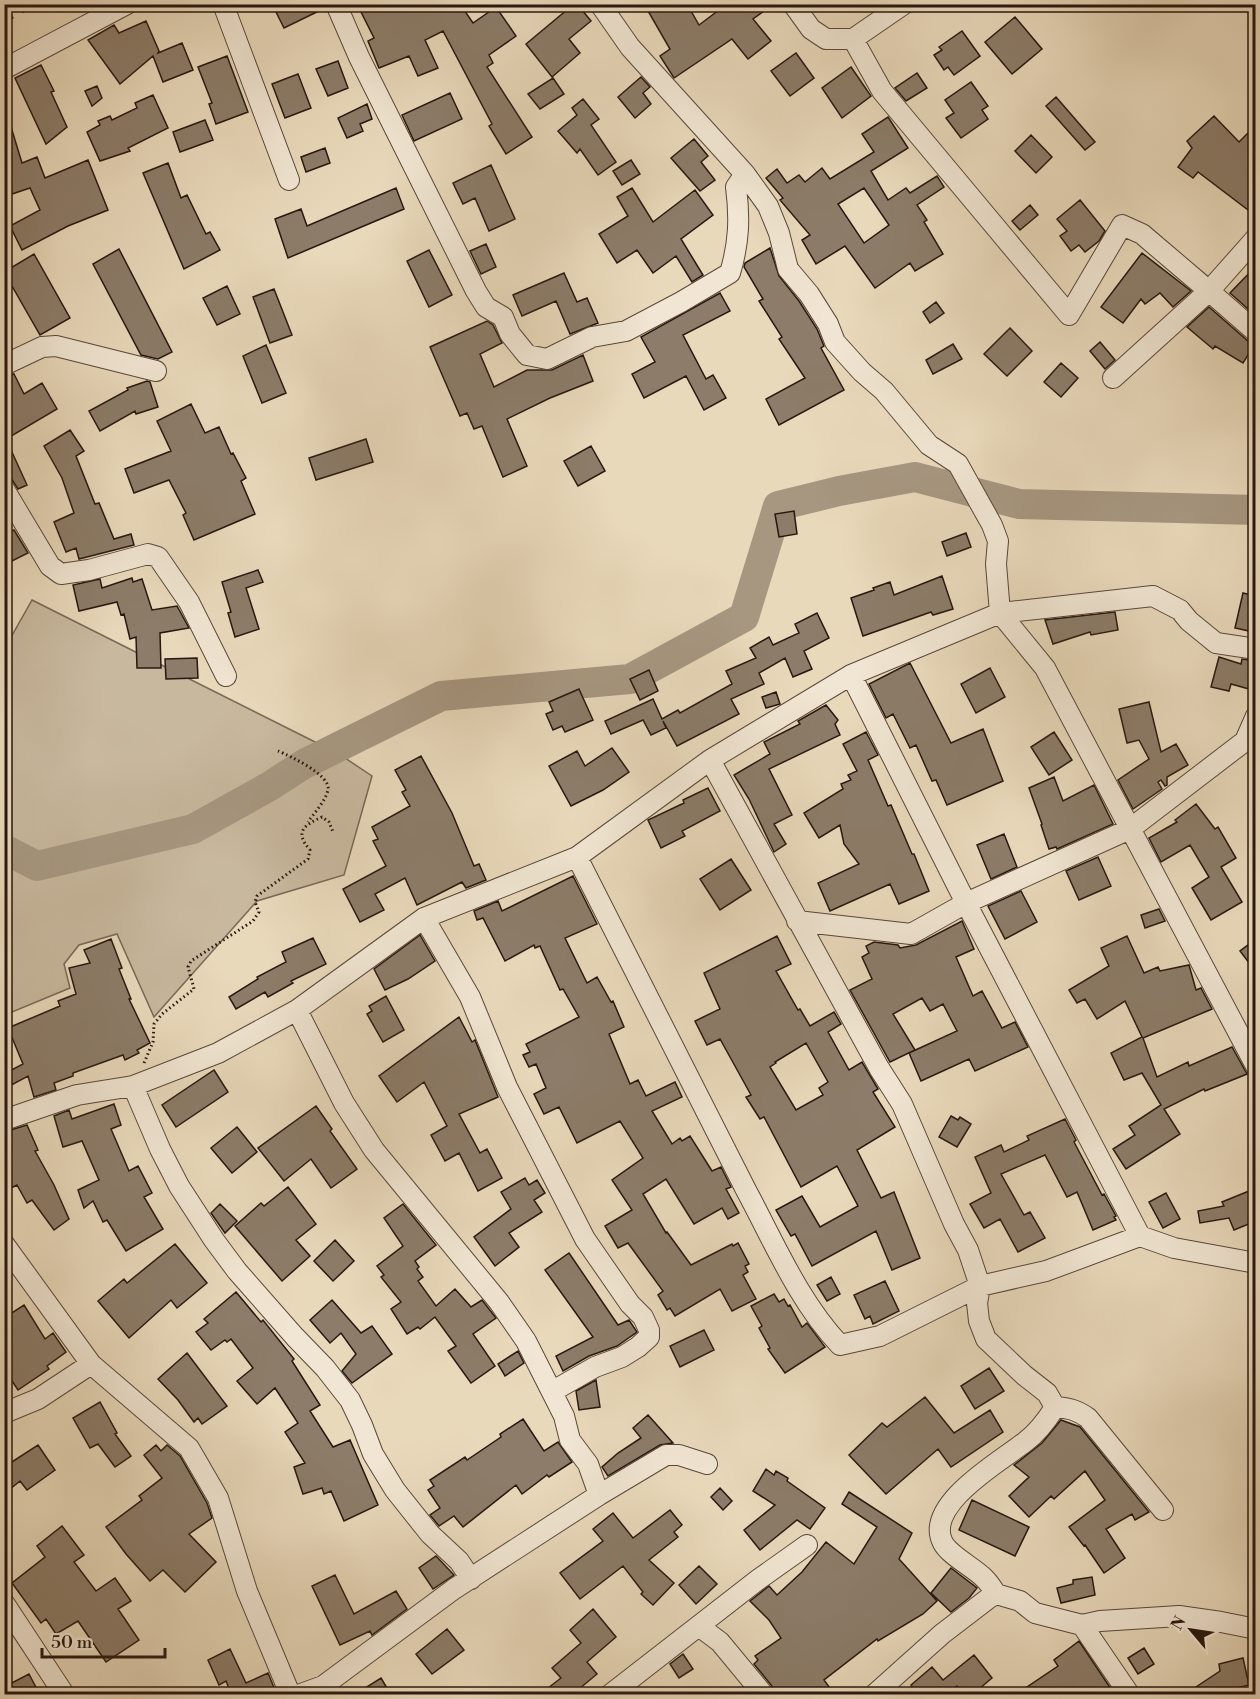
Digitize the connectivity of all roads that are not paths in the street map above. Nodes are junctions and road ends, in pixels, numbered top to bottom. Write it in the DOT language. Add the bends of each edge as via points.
graph roads {
  1 [pos="127,4"];
  2 [pos="222,4"];
  3 [pos="336,4"];
  4 [pos="600,4"];
  5 [pos="793,4"];
  6 [pos="904,4"];
  7 [pos="853,39"];
  8 [pos="4,69"];
  9 [pos="745,174"];
  10 [pos="289,180"];
  11 [pos="1256,238"];
  12 [pos="1209,291"];
  13 [pos="1256,332"];
  14 [pos="4,365"];
  15 [pos="156,371"];
  16 [pos="1113,378"];
  17 [pos="4,489"];
  18 [pos="1000,612"];
  19 [pos="1256,649"];
  20 [pos="852,675"];
  21 [pos="226,676"];
  22 [pos="1256,716"];
  23 [pos="1250,746"];
  24 [pos="710,759"];
  25 [pos="1130,829"];
  26 [pos="577,857"];
  27 [pos="966,903"];
  28 [pos="424,918"];
  29 [pos="797,921"];
  30 [pos="297,1010"];
  31 [pos="1256,1066"];
  32 [pos="133,1086"];
  33 [pos="4,1120"];
  34 [pos="1140,1236"];
  35 [pos="4,1244"];
  36 [pos="1256,1263"];
  37 [pos="980,1286"];
  38 [pos="91,1364"];
  39 [pos="553,1391"];
  40 [pos="1055,1407"];
  41 [pos="4,1413"];
  42 [pos="707,1464"];
  43 [pos="599,1495"];
  44 [pos="1163,1510"];
  45 [pos="807,1545"];
  46 [pos="471,1579"];
  47 [pos="996,1594"];
  48 [pos="4,1603"];
  49 [pos="1082,1625"];
  50 [pos="700,1627"];
  51 [pos="1256,1629"];
  52 [pos="64,1695"];
  53 [pos="290,1695"];
  54 [pos="301,1695"];
  55 [pos="611,1695"];
  56 [pos="763,1695"];
  57 [pos="875,1695"];
  58 [pos="1130,1695"];
  1 -- 8 [label="street"];
  2 -- 10 [label="street"];
  3 -- 9 [label="street" via="476,291 486,307 503,317 510,334 527,355 548,359 592,337 626,331 730,273 738,247 736,187"];
  4 -- 9 [label="street" via="630,47"];
  5 -- 7 [label="street" via="811,28 826,39"];
  6 -- 7 [label="street"];
  7 -- 12 [label="street" via="882,91 1069,315 1122,225 1142,234"];
  9 -- 18 [label="street" via="768,206 788,269 809,294 835,342 884,391 929,445 958,464 998,541"];
  11 -- 12 [label="street"];
  12 -- 13 [label="street"];
  12 -- 16 [label="street"];
  14 -- 15 [label="street" via="56,346"];
  17 -- 21 [label="street" via="50,566 61,574 148,554 158,557 189,602"];
  18 -- 19 [label="street" via="1153,596 1180,610 1216,643"];
  18 -- 20 [label="street"];
  18 -- 25 [label="street" via="1045,668"];
  20 -- 24 [label="street"];
  20 -- 27 [label="street"];
  22 -- 23 [label="street"];
  23 -- 25 [label="street"];
  24 -- 26 [label="street"];
  24 -- 29 [label="street"];
  25 -- 27 [label="street"];
  25 -- 31 [label="street"];
  26 -- 28 [label="street"];
  26 -- 37 [label="street" via="780,1255 814,1314 834,1339 840,1345 880,1336"];
  27 -- 29 [label="street" via="911,934"];
  27 -- 34 [label="street"];
  28 -- 30 [label="street"];
  28 -- 39 [label="street" via="470,997 507,1087 585,1239 649,1330 638,1347"];
  29 -- 37 [label="street" via="902,1104"];
  30 -- 32 [label="street" via="218,1053"];
  30 -- 39 [label="street" via="344,1103 374,1150 499,1302"];
  32 -- 33 [label="street" via="77,1095"];
  32 -- 46 [label="street" via="179,1186 214,1240 338,1384 395,1490"];
  34 -- 36 [label="street" via="1174,1248"];
  34 -- 37 [label="street" via="1046,1271"];
  35 -- 38 [label="street"];
  37 -- 40 [label="street" via="979,1321 987,1339 1047,1393"];
  38 -- 41 [label="street" via="38,1399"];
  38 -- 53 [label="street" via="189,1448 218,1498 246,1591"];
  39 -- 43 [label="street" via="570,1440 588,1464"];
  40 -- 44 [label="street" via="1069,1408 1088,1418"];
  40 -- 47 [label="street" via="1028,1441 957,1496 939,1530 944,1545 986,1579"];
  42 -- 43 [label="street" via="666,1455"];
  43 -- 46 [label="street"];
  45 -- 50 [label="street"];
  46 -- 54 [label="street" via="323,1686"];
  47 -- 49 [label="street" via="1020,1600 1035,1612"];
  47 -- 57 [label="street" via="942,1634"];
  48 -- 52 [label="street"];
  49 -- 51 [label="street" via="1179,1616"];
  49 -- 58 [label="street"];
  50 -- 55 [label="street"];
  50 -- 56 [label="street" via="720,1642"];
}
